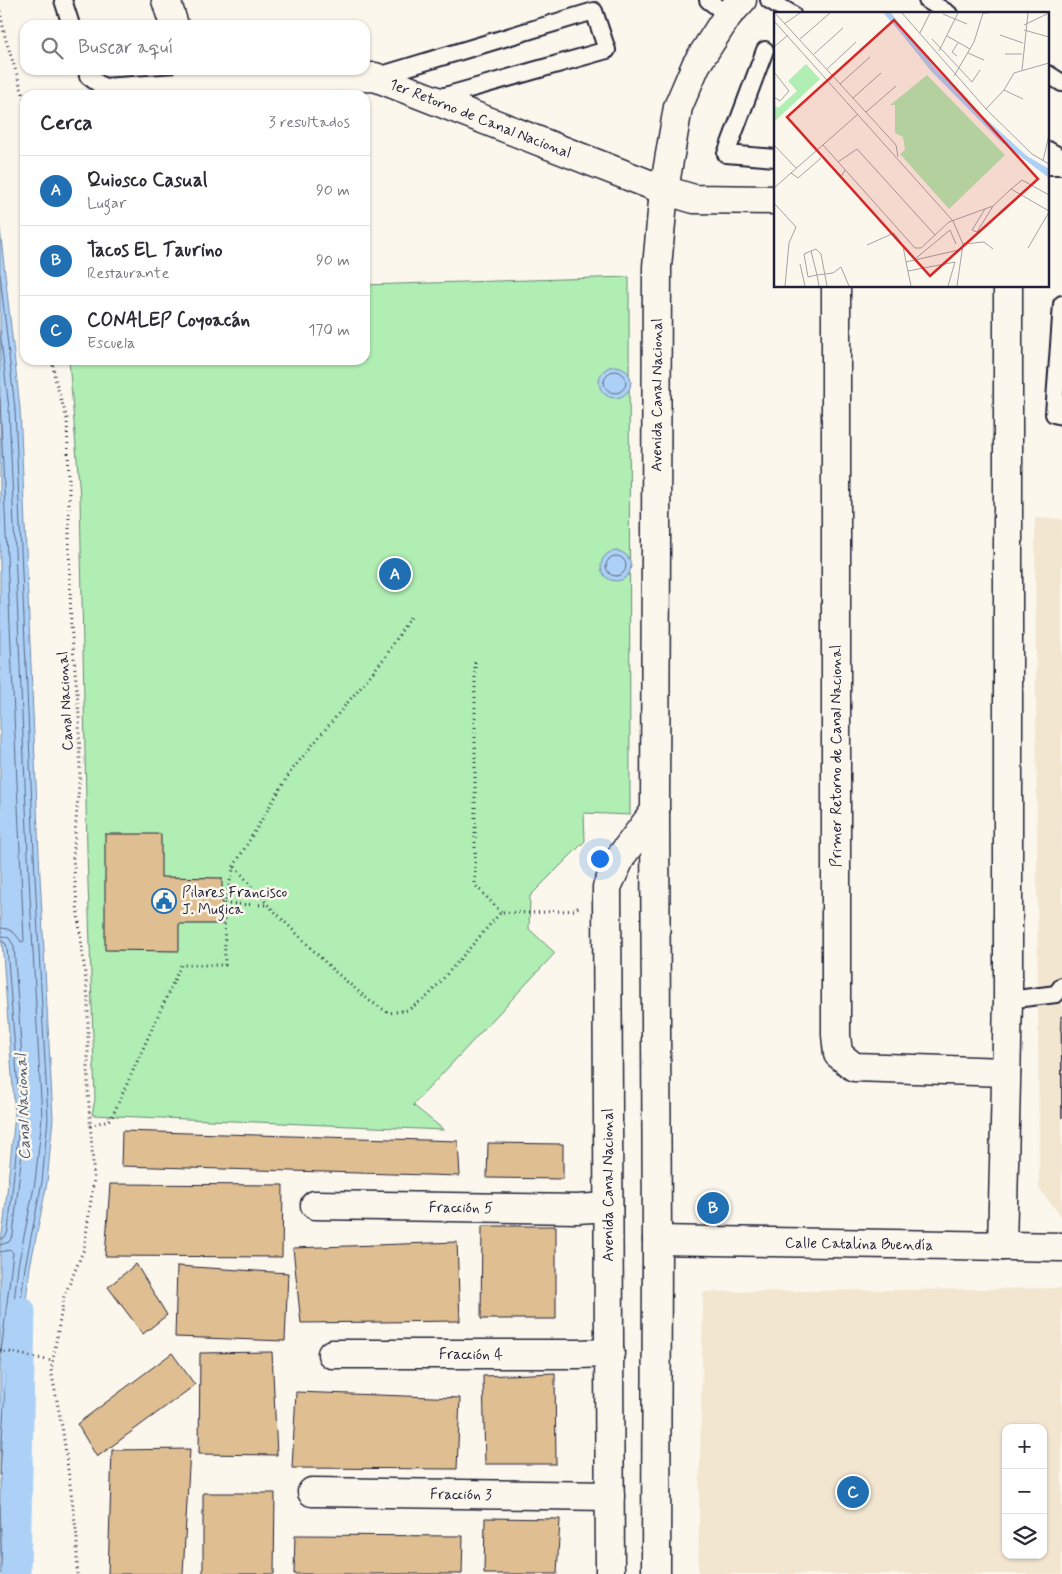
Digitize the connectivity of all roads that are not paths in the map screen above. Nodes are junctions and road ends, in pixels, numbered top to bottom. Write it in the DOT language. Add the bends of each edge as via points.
graph roads {
  1 [pos="63,0"];
  2 [pos="166,0"];
  3 [pos="769,0"];
  4 [pos="927,0"];
  5 [pos="726,5"];
  6 [pos="789,12"];
  7 [pos="946,12"];
  8 [pos="69,20"];
  9 [pos="172,20"];
  10 [pos="765,50"];
  11 [pos="88,75"];
  12 [pos="190,75"];
  13 [pos="1050,75"];
  14 [pos="375,77"];
  15 [pos="1062,83"];
  16 [pos="434,99"];
  17 [pos="1050,151"];
  18 [pos="774,158"];
  19 [pos="1062,158"];
  20 [pos="664,190"];
  21 [pos="774,200"];
  22 [pos="836,288"];
  23 [pos="1008,288"];
  24 [pos="1062,304"];
  25 [pos="1062,416"];
  26 [pos="655,811"];
  27 [pos="1062,986"];
  28 [pos="1008,1000"];
  29 [pos="1006,1072"];
  30 [pos="315,1205"];
  31 [pos="608,1207"];
  32 [pos="657,1240"];
  33 [pos="1002,1246"];
  34 [pos="1062,1246"];
  35 [pos="610,1353"];
  36 [pos="332,1354"];
  37 [pos="312,1492"];
  38 [pos="610,1496"];
  39 [pos="610,1574"];
  40 [pos="656,1574"];
  1 -- 8 [label="lane"];
  2 -- 9 [label="street"];
  3 -- 6 [label="lane"];
  4 -- 7 [label="lane"];
  5 -- 20 [label="street, Avenida Canal Nacional" via="678,107"];
  10 -- 18 [label="lane" via="726,154"];
  11 -- 12 [label="lane" via="103,87"];
  12 -- 14 [label="street, 1er Retorno de Canal Nacional"];
  13 -- 15 [label="lane"];
  14 -- 16 [label="street, 1er Retorno de Canal Nacional"];
  14 -- 16 [label="lane" via="594,11 607,50"];
  16 -- 20 [label="street, 1er Retorno de Canal Nacional"];
  17 -- 19 [label="lane"];
  20 -- 21 [label="street" via="694,200"];
  20 -- 26 [label="street, Avenida Canal Nacional" via="657,267"];
  22 -- 29 [label="street, Primer Retorno de Canal Nacional" via="838,1054 854,1067"];
  23 -- 28 [label="street"];
  24 -- 25 [label="lane" via="1054,414"];
  26 -- 31 [label="street, Avenida Canal Nacional" via="622,855 607,887"];
  26 -- 32 [label="street, Avenida Canal Nacional"];
  27 -- 28 [label="lane" via="1056,994"];
  28 -- 29 [label="street"];
  29 -- 33 [label="street"];
  30 -- 31 [label="street, Fracción 5"];
  31 -- 35 [label="street, Avenida Canal Nacional"];
  32 -- 33 [label="street, Calle Catalina Buendía"];
  32 -- 40 [label="street, Avenida Canal Nacional"];
  33 -- 34 [label="street, Calle Catalina Buendía"];
  35 -- 36 [label="street, Fracción 4"];
  35 -- 38 [label="street, Avenida Canal Nacional"];
  37 -- 38 [label="street, Fracción 3"];
  38 -- 39 [label="street, Avenida Canal Nacional"];
}
